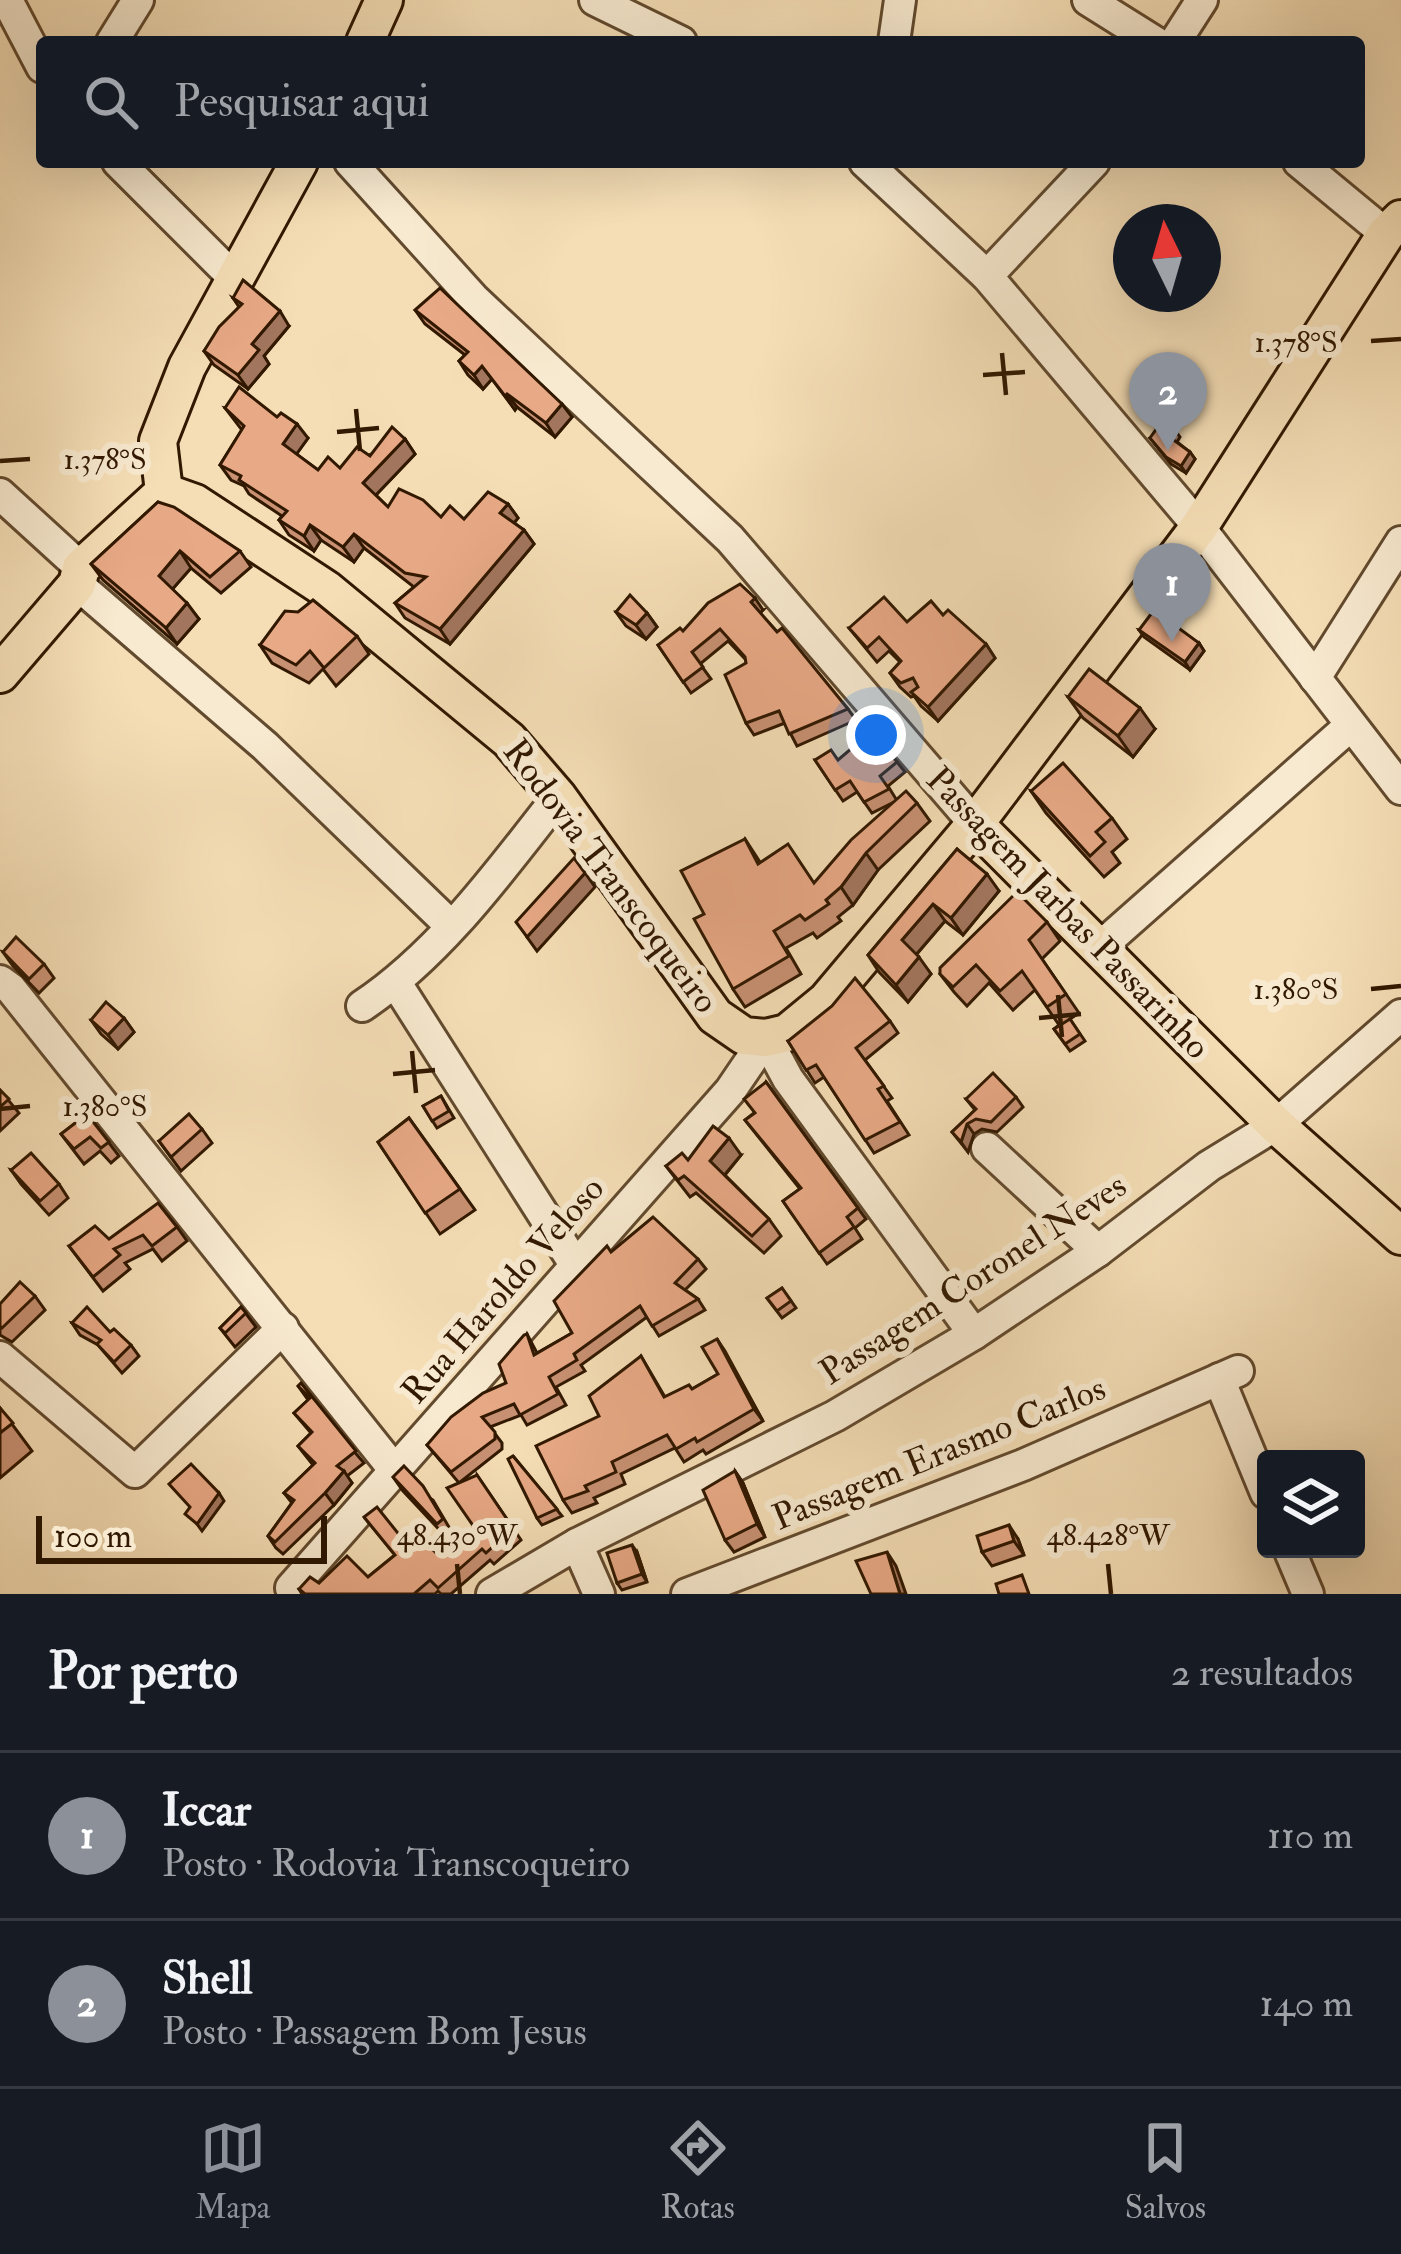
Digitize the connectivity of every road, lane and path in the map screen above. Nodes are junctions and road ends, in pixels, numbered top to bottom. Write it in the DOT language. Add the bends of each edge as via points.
graph roads {
  1 [pos="7,0"];
  2 [pos="138,0"];
  3 [pos="384,0"];
  4 [pos="595,0"];
  5 [pos="900,0"];
  6 [pos="1088,0"];
  7 [pos="1202,0"];
  8 [pos="116,36"];
  9 [pos="368,36"];
  10 [pos="669,36"];
  11 [pos="895,36"];
  12 [pos="1146,36"];
  13 [pos="1178,36"];
  14 [pos="36,56"];
  15 [pos="124,168"];
  16 [pos="296,168"];
  17 [pos="355,168"];
  18 [pos="876,168"];
  19 [pos="1088,168"];
  20 [pos="1309,168"];
  21 [pos="1393,226"];
  22 [pos="987,276"];
  23 [pos="234,278"];
  24 [pos="164,492"];
  25 [pos="0,494"];
  26 [pos="1198,527"];
  27 [pos="1401,542"];
  28 [pos="79,576"];
  29 [pos="0,674"];
  30 [pos="1315,678"];
  31 [pos="1351,725"];
  32 [pos="1401,789"];
  33 [pos="558,797"];
  34 [pos="975,824"];
  35 [pos="450,926"];
  36 [pos="1099,948"];
  37 [pos="0,981"];
  38 [pos="396,982"];
  39 [pos="362,1006"];
  40 [pos="1401,1015"];
  41 [pos="766,1038"];
  42 [pos="1276,1125"];
  43 [pos="986,1148"];
  44 [pos="1401,1236"];
  45 [pos="1098,1251"];
  46 [pos="575,1266"];
  47 [pos="283,1328"];
  48 [pos="974,1334"];
  49 [pos="0,1357"];
  50 [pos="1257,1465"];
  51 [pos="395,1472"];
  52 [pos="577,1544"];
  53 [pos="1293,1558"];
  54 [pos="291,1588"];
  55 [pos="492,1594"];
  56 [pos="599,1594"];
  57 [pos="687,1594"];
  58 [pos="1308,1594"];
  1 -- 14 [label="street"];
  2 -- 8 [label="street"];
  3 -- 9 [label="main road"];
  4 -- 10 [label="street"];
  5 -- 11 [label="street"];
  6 -- 12 [label="street"];
  7 -- 13 [label="street"];
  15 -- 23 [label="street"];
  16 -- 23 [label="main road"];
  17 -- 34 [label="street, Passagem Jarbas Passarinho" via="476,300 730,539"];
  18 -- 22 [label="street"];
  19 -- 22 [label="street"];
  20 -- 21 [label="street"];
  21 -- 26 [label="main road"];
  22 -- 26 [label="street"];
  23 -- 24 [label="main road" via="158,441"];
  24 -- 28 [label="main road"];
  24 -- 33 [label="main road, Rodovia Transcoqueiro" via="195,503 315,600 455,692"];
  25 -- 28 [label="street"];
  26 -- 30 [label="street"];
  26 -- 34 [label="main road"];
  27 -- 30 [label="street"];
  28 -- 29 [label="main road"];
  28 -- 35 [label="street"];
  30 -- 31 [label="street"];
  31 -- 32 [label="street"];
  31 -- 36 [label="street"];
  33 -- 35 [label="street"];
  33 -- 41 [label="main road, Rodovia Transcoqueiro" via="716,1016 744,1036"];
  34 -- 36 [label="main road, Passagem Jarbas Passarinho"];
  34 -- 41 [label="main road" via="826,1000 787,1033"];
  35 -- 38 [label="street"];
  36 -- 42 [label="main road, Passagem Jarbas Passarinho"];
  37 -- 47 [label="street"];
  38 -- 39 [label="street"];
  38 -- 46 [label="street"];
  40 -- 42 [label="street, Passagem Coronel Neves"];
  41 -- 46 [label="street, Rua Haroldo Veloso" via="730,1091"];
  41 -- 48 [label="street"];
  42 -- 44 [label="main road, Passagem Jarbas Passarinho"];
  42 -- 45 [label="street, Passagem Coronel Neves"];
  43 -- 45 [label="street"];
  45 -- 48 [label="street, Passagem Coronel Neves"];
  46 -- 51 [label="street, Rua Haroldo Veloso"];
  47 -- 49 [label="street" via="135,1472"];
  47 -- 51 [label="street"];
  48 -- 52 [label="street, Passagem Coronel Neves" via="835,1416"];
  50 -- 57 [label="street, Passagem Erasmo Carlos" via="1228,1375 1023,1465"];
  51 -- 54 [label="street, Rua Haroldo Veloso"];
  52 -- 55 [label="street, Passagem Coronel Neves"];
  52 -- 56 [label="street"];
  53 -- 58 [label="street"];
}
